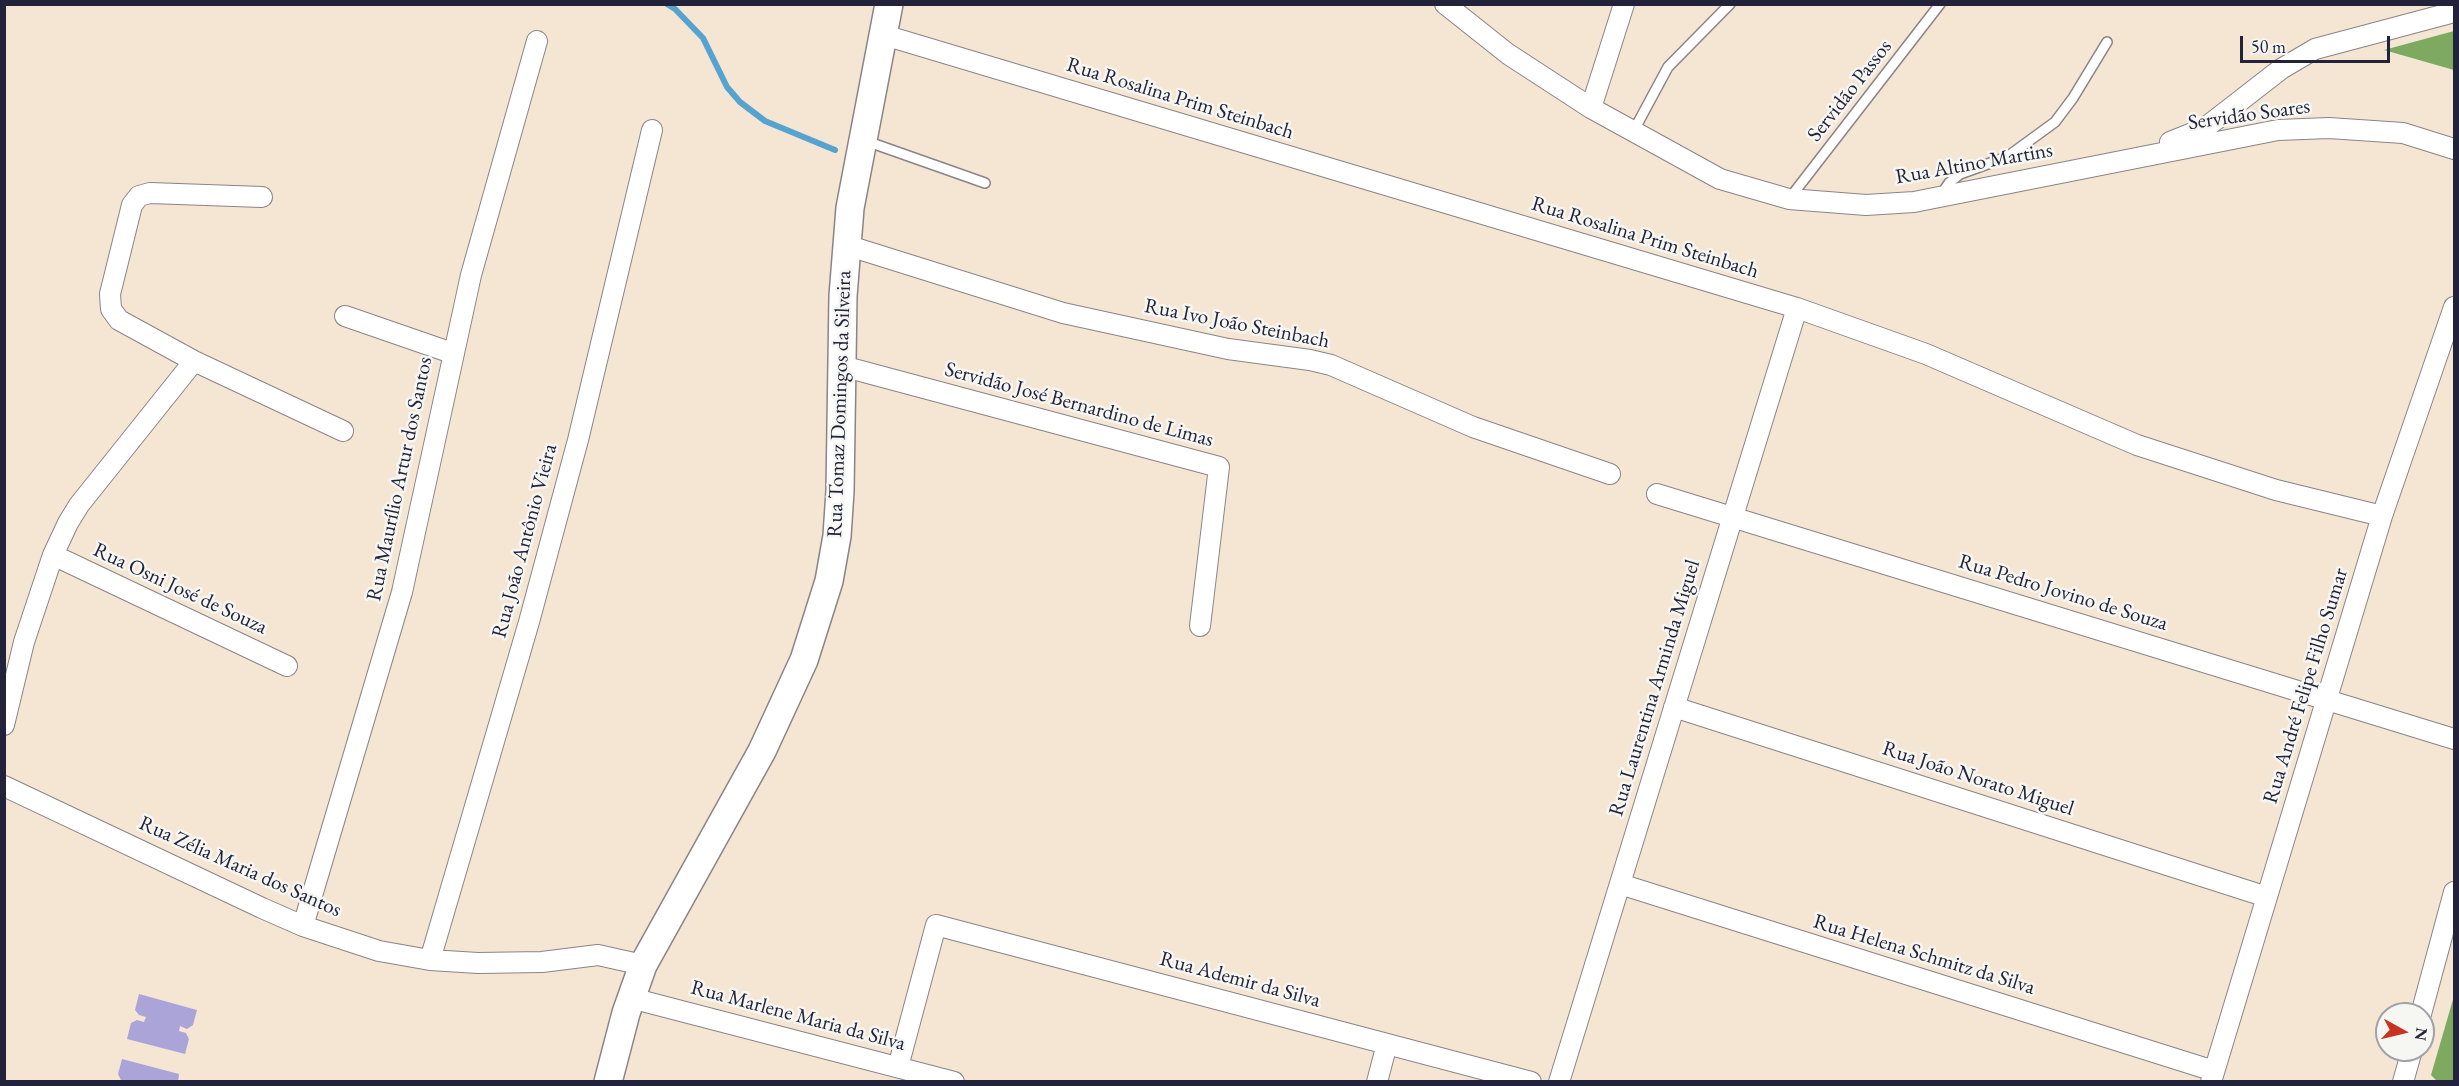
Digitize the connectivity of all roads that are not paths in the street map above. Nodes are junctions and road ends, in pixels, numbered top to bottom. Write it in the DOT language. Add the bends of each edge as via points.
graph roads {
  1 [pos="889,4"];
  2 [pos="1624,4"];
  3 [pos="1730,4"];
  4 [pos="1940,4"];
  5 [pos="1450,6"];
  6 [pos="2454,12"];
  7 [pos="884,35"];
  8 [pos="537,40"];
  9 [pos="2107,42"];
  10 [pos="1591,108"];
  11 [pos="652,130"];
  12 [pos="1633,132"];
  13 [pos="863,140"];
  14 [pos="2454,149"];
  15 [pos="2157,153"];
  16 [pos="986,183"];
  17 [pos="262,197"];
  18 [pos="1939,198"];
  19 [pos="1789,199"];
  20 [pos="846,245"];
  21 [pos="2454,307"];
  22 [pos="1797,308"];
  23 [pos="345,316"];
  24 [pos="452,352"];
  25 [pos="194,361"];
  26 [pos="842,366"];
  27 [pos="343,431"];
  28 [pos="1610,474"];
  29 [pos="1657,494"];
  30 [pos="2382,516"];
  31 [pos="1733,517"];
  32 [pos="53,555"];
  33 [pos="1200,626"];
  34 [pos="287,666"];
  35 [pos="2327,699"];
  36 [pos="1674,707"];
  37 [pos="4,725"];
  38 [pos="2454,739"];
  39 [pos="4,786"];
  40 [pos="1620,885"];
  41 [pos="2454,892"];
  42 [pos="2267,897"];
  43 [pos="303,926"];
  44 [pos="430,960"];
  45 [pos="643,965"];
  46 [pos="631,998"];
  47 [pos="2424,1002"];
  48 [pos="1387,1044"];
  49 [pos="2409,1062"];
  50 [pos="898,1067"];
  51 [pos="2213,1076"];
  52 [pos="608,1082"];
  53 [pos="954,1082"];
  54 [pos="1377,1082"];
  55 [pos="1531,1082"];
  56 [pos="1559,1082"];
  57 [pos="2403,1082"];
  1 -- 7 [label="main road, Rua Tomaz Domingos da Silveira"];
  2 -- 10 [label="street"];
  3 -- 12 [label="lane" via="1668,67"];
  4 -- 19 [label="lane, Servidão Passos"];
  5 -- 10 [label="street, Rua Altino Martins" via="1508,54"];
  6 -- 15 [label="street, Rua Altino Martins" via="2315,49 2281,69 2205,128 2166,144"];
  7 -- 13 [label="main road, Rua Tomaz Domingos da Silveira"];
  7 -- 22 [label="street, Rua Rosalina Prim Steinbach"];
  8 -- 24 [label="street, Rua Maurílio Artur dos Santos"];
  9 -- 18 [label="lane" via="2055,122 2007,157 1960,174"];
  10 -- 12 [label="street, Rua Altino Martins"];
  11 -- 44 [label="street, Rua João Antônio Vieira" via="578,440"];
  12 -- 19 [label="street, Rua Altino Martins" via="1720,179"];
  13 -- 16 [label="lane"];
  13 -- 20 [label="main road, Rua Tomaz Domingos da Silveira"];
  14 -- 15 [label="street, Servidão Soares" via="2403,133 2329,128 2278,130"];
  15 -- 18 [label="street, Rua Altino Martins"];
  17 -- 25 [label="street" via="150,193 139,196 132,205 110,294 111,309 119,320"];
  18 -- 19 [label="street, Rua Altino Martins" via="1866,205"];
  20 -- 26 [label="main road, Rua Tomaz Domingos da Silveira"];
  20 -- 28 [label="street, Rua Ivo João Steinbach" via="1063,313 1228,349 1331,365 1465,424"];
  21 -- 30 [label="street, Rua André Felipe Filho Sumar"];
  22 -- 30 [label="street, Rua Rosalina Prim Steinbach" via="1926,354 2137,445 2276,490"];
  22 -- 31 [label="street, Rua Laurentina Arminda Miguel"];
  23 -- 24 [label="street"];
  24 -- 43 [label="street, Rua Maurílio Artur dos Santos" via="402,592"];
  25 -- 27 [label="street"];
  25 -- 32 [label="street" via="79,505"];
  26 -- 33 [label="street, Servidão José Bernardino de Limas" via="1219,467"];
  26 -- 45 [label="main road, Rua Tomaz Domingos da Silveira" via="837,536 815,629 762,751"];
  29 -- 31 [label="street, Rua Pedro Jovino de Souza"];
  30 -- 35 [label="street, Rua André Felipe Filho Sumar"];
  31 -- 35 [label="street, Rua Pedro Jovino de Souza"];
  31 -- 36 [label="street, Rua Laurentina Arminda Miguel"];
  32 -- 34 [label="street, Rua Osni José de Souza"];
  32 -- 37 [label="street" via="24,642"];
  35 -- 38 [label="street, Rua Pedro Jovino de Souza"];
  35 -- 42 [label="street, Rua André Felipe Filho Sumar"];
  36 -- 40 [label="street, Rua Laurentina Arminda Miguel"];
  36 -- 42 [label="street, Rua João Norato Miguel"];
  39 -- 43 [label="street, Rua Zélia Maria dos Santos"];
  40 -- 51 [label="street, Rua Helena Schmitz da Silva"];
  40 -- 56 [label="street, Rua Laurentina Arminda Miguel"];
  41 -- 47 [label="street"];
  42 -- 51 [label="street, Rua André Felipe Filho Sumar"];
  43 -- 44 [label="street, Rua Zélia Maria dos Santos" via="380,951"];
  44 -- 45 [label="street, Rua Zélia Maria dos Santos" via="510,963 598,955"];
  45 -- 46 [label="main road, Rua Tomaz Domingos da Silveira"];
  46 -- 50 [label="street, Rua Marlene Maria da Silva"];
  46 -- 52 [label="main road, Rua Tomaz Domingos da Silveira"];
  48 -- 50 [label="street, Rua Ademir da Silva" via="936,925"];
  48 -- 54 [label="street"];
  48 -- 55 [label="street, Rua Ademir da Silva"];
  49 -- 57 [label="street"];
  50 -- 53 [label="street, Rua Marlene Maria da Silva"];
}
